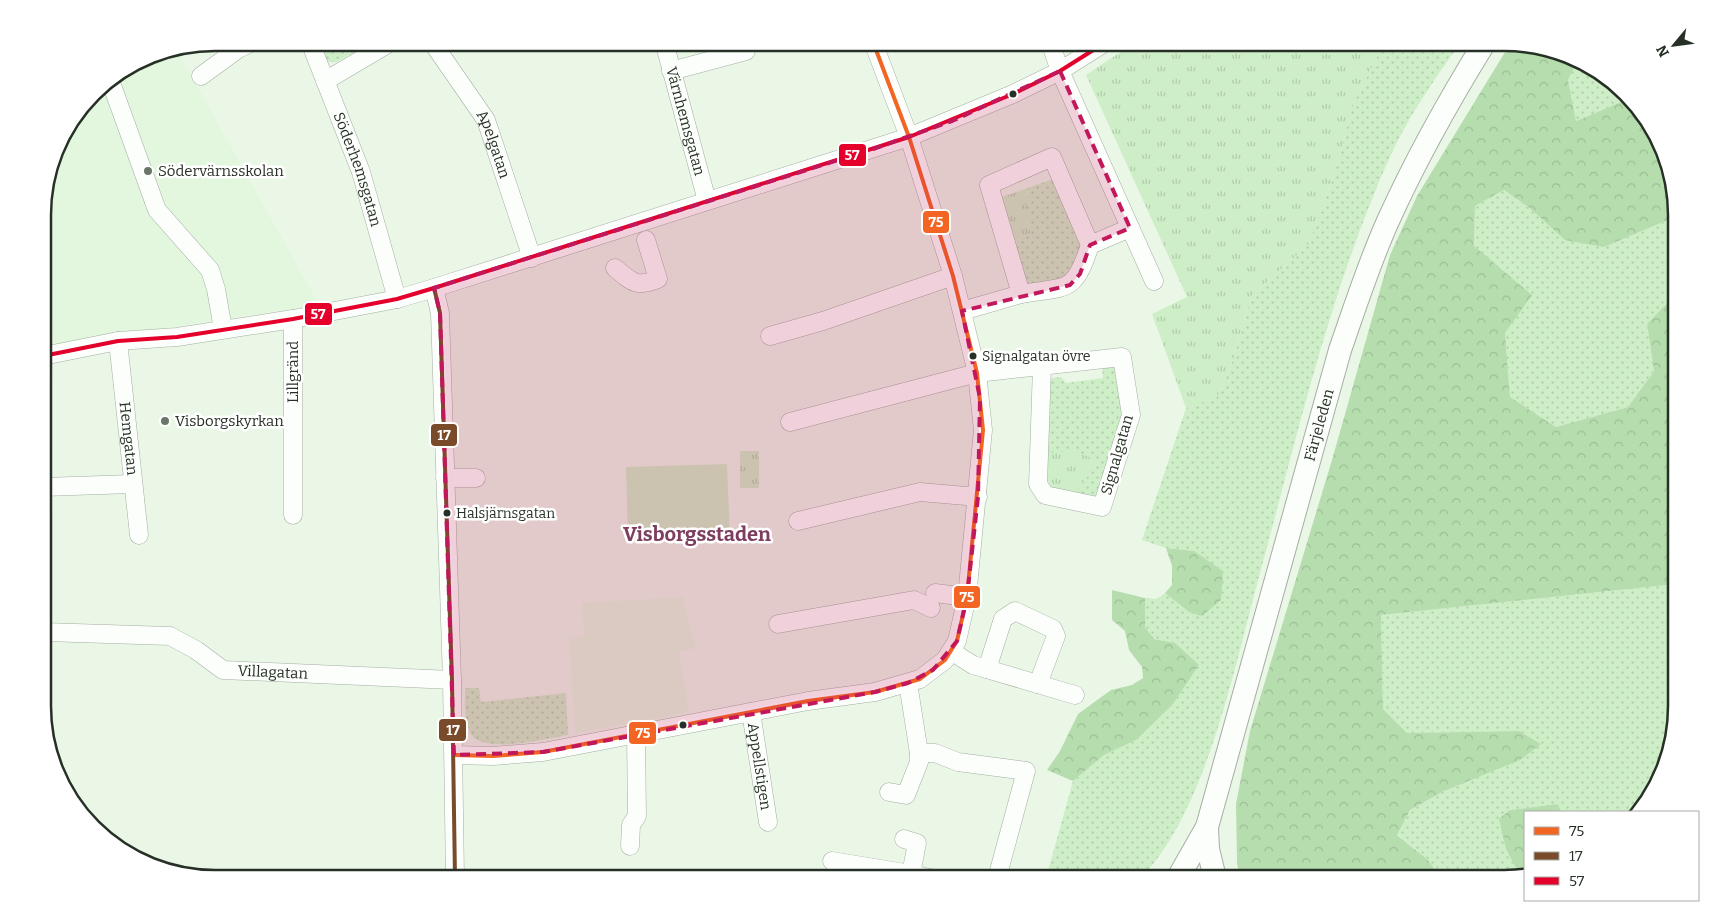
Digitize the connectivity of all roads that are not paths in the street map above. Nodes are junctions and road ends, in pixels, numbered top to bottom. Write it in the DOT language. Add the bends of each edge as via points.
graph roads {
  1 [pos="877,51"];
  2 [pos="1053,51"];
  3 [pos="1091,51"];
  4 [pos="1479,51"];
  5 [pos="234,52"];
  6 [pos="314,52"];
  7 [pos="374,52"];
  8 [pos="439,52"];
  9 [pos="666,52"];
  10 [pos="744,52"];
  11 [pos="1060,70"];
  12 [pos="671,71"];
  13 [pos="201,76"];
  14 [pos="325,81"];
  15 [pos="113,87"];
  16 [pos="909,137"];
  17 [pos="707,201"];
  18 [pos="1130,228"];
  19 [pos="646,240"];
  20 [pos="1090,245"];
  21 [pos="532,258"];
  22 [pos="615,268"];
  23 [pos="953,276"];
  24 [pos="1154,282"];
  25 [pos="434,288"];
  26 [pos="1021,294"];
  27 [pos="397,299"];
  28 [pos="962,312"];
  29 [pos="293,319"];
  30 [pos="223,329"];
  31 [pos="770,336"];
  32 [pos="118,341"];
  33 [pos="52,354"];
  34 [pos="1042,367"];
  35 [pos="977,373"];
  36 [pos="790,422"];
  37 [pos="445,478"];
  38 [pos="476,478"];
  39 [pos="132,484"];
  40 [pos="51,487"];
  41 [pos="978,496"];
  42 [pos="293,515"];
  43 [pos="798,521"];
  44 [pos="139,535"];
  45 [pos="967,597"];
  46 [pos="778,624"];
  47 [pos="51,632"];
  48 [pos="951,651"];
  49 [pos="987,669"];
  50 [pos="452,680"];
  51 [pos="908,683"];
  52 [pos="1038,684"];
  53 [pos="1075,695"];
  54 [pos="751,712"];
  55 [pos="636,733"];
  56 [pos="919,753"];
  57 [pos="454,755"];
  58 [pos="889,792"];
  59 [pos="768,822"];
  60 [pos="1207,827"];
  61 [pos="904,839"];
  62 [pos="630,846"];
  63 [pos="832,861"];
  64 [pos="884,869"];
  65 [pos="912,869"];
  66 [pos="999,869"];
  67 [pos="1183,869"];
  68 [pos="1213,869"];
  69 [pos="455,870"];
  1 -- 16 [label="street"];
  2 -- 11 [label="street"];
  3 -- 11 [label="street"];
  4 -- 60 [label="main road, Färjeleden" via="1445,107 1411,173 1363,283 1340,350"];
  5 -- 13 [label="street"];
  6 -- 14 [label="street, Söderhemsgatan"];
  7 -- 14 [label="street"];
  8 -- 21 [label="street, Apelgatan" via="486,120"];
  9 -- 12 [label="street, Värnhemsgatan"];
  10 -- 12 [label="street"];
  11 -- 16 [label="street" via="1013,94"];
  11 -- 18 [label="street"];
  12 -- 17 [label="street, Värnhemsgatan"];
  14 -- 27 [label="street, Söderhemsgatan" via="361,172"];
  15 -- 30 [label="street" via="157,210 210,270"];
  16 -- 17 [label="street"];
  16 -- 23 [label="street"];
  17 -- 21 [label="street"];
  18 -- 20 [label="street"];
  18 -- 24 [label="street"];
  19 -- 22 [label="street" via="658,279 639,284"];
  20 -- 26 [label="street" via="1080,274 1070,285"];
  20 -- 26 [label="street" via="1052,157 989,185"];
  21 -- 25 [label="street"];
  23 -- 28 [label="street"];
  23 -- 31 [label="street"];
  25 -- 27 [label="street"];
  25 -- 37 [label="street" via="440,314"];
  26 -- 28 [label="street"];
  27 -- 29 [label="street"];
  28 -- 35 [label="street"];
  29 -- 30 [label="street"];
  29 -- 42 [label="street, Lillgränd"];
  30 -- 32 [label="street" via="177,337"];
  32 -- 33 [label="street"];
  32 -- 39 [label="street, Hemgatan"];
  34 -- 34 [label="street, Signalgatan" via="1038,484 1045,495 1102,507 1131,415 1122,357"];
  34 -- 35 [label="street, Signalgatan"];
  35 -- 36 [label="street, Signalgatan"];
  35 -- 41 [label="street" via="982,430"];
  37 -- 38 [label="street"];
  37 -- 50 [label="street"];
  39 -- 40 [label="street"];
  39 -- 44 [label="street, Hemgatan"];
  41 -- 43 [label="street" via="920,492"];
  41 -- 45 [label="street"];
  45 -- 46 [label="street" via="914,600"];
  45 -- 48 [label="street" via="957,641"];
  47 -- 50 [label="street, Villagatan" via="170,636 196,650 222,670"];
  48 -- 49 [label="street"];
  48 -- 51 [label="street" via="933,670"];
  49 -- 52 [label="street"];
  49 -- 52 [label="street" via="1003,619 1015,611 1053,629 1056,636"];
  50 -- 57 [label="street"];
  51 -- 54 [label="street" via="875,692"];
  51 -- 56 [label="street"];
  52 -- 53 [label="street"];
  54 -- 55 [label="street"];
  54 -- 59 [label="street, Appellstigen"];
  55 -- 57 [label="street" via="543,752"];
  55 -- 62 [label="street" via="637,816 631,825"];
  56 -- 58 [label="street" via="919,762 906,795"];
  56 -- 66 [label="street" via="935,753 958,762 1026,771"];
  57 -- 69 [label="street"];
  60 -- 67 [label="main road, Färjeleden"];
  60 -- 68 [label="main road, Färjeleden"];
  61 -- 65 [label="street" via="917,843"];
  63 -- 64 [label="street"];
}
